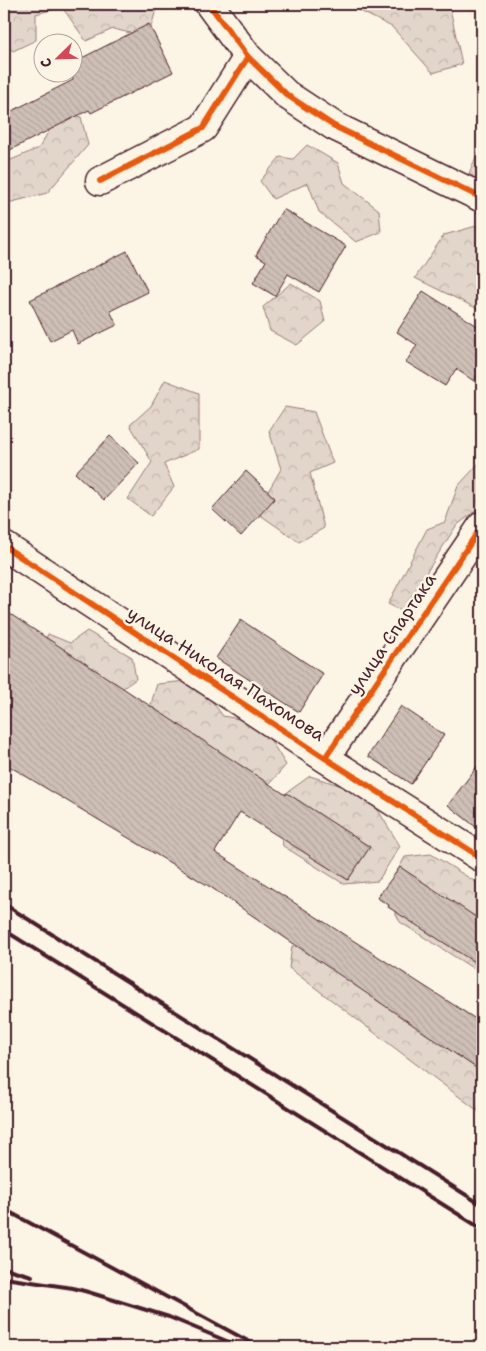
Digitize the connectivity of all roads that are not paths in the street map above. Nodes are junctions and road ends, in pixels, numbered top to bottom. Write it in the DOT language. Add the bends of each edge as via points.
graph roads {
  1 [pos="209,4"];
  2 [pos="248,57"];
  3 [pos="100,182"];
  4 [pos="482,198"];
  5 [pos="482,526"];
  6 [pos="4,546"];
  7 [pos="325,758"];
  8 [pos="482,858"];
  1 -- 2 [label="street"];
  2 -- 3 [label="street" via="203,128"];
  2 -- 4 [label="street" via="287,95 334,126"];
  5 -- 7 [label="street, улица Спартака"];
  6 -- 7 [label="street, улица Николая Пахомова"];
  7 -- 8 [label="street, улица Николая Пахомова"];
}
